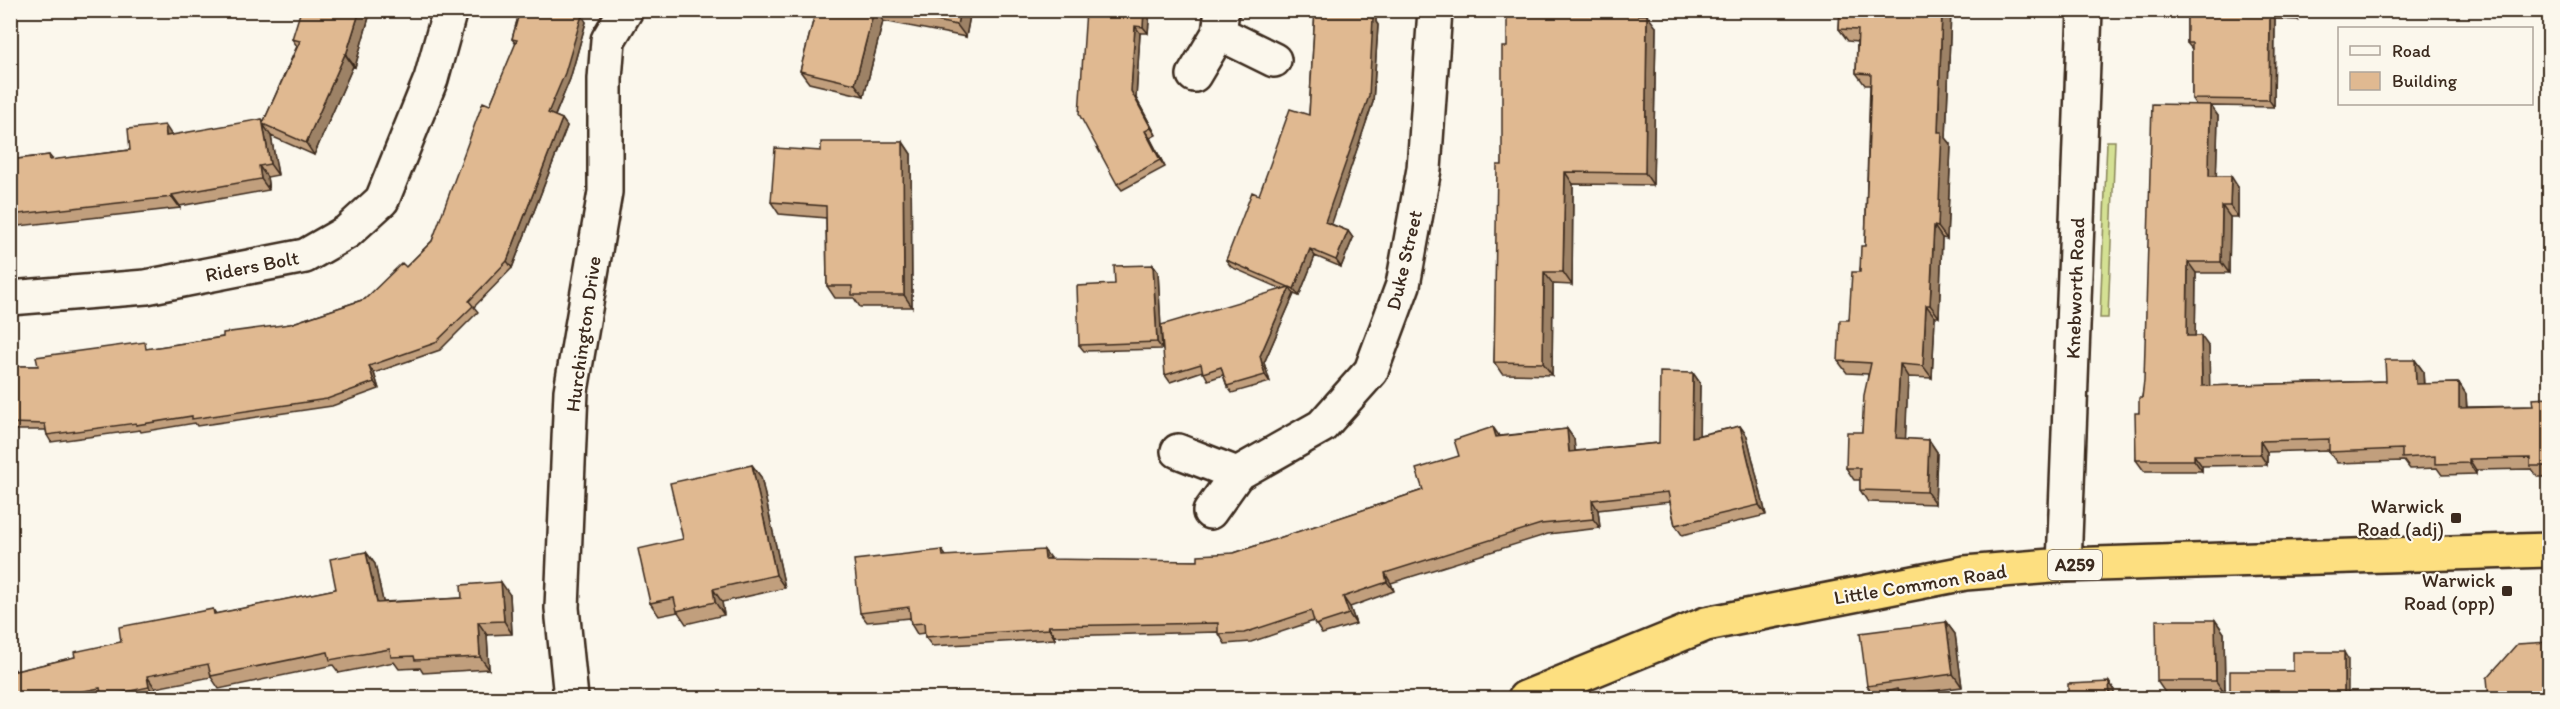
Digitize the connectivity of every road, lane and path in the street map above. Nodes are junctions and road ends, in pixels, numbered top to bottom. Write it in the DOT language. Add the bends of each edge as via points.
graph roads {
  1 [pos="450,10"];
  2 [pos="626,10"];
  3 [pos="1435,10"];
  4 [pos="2085,10"];
  5 [pos="1220,22"];
  6 [pos="1274,60"];
  7 [pos="1194,75"];
  8 [pos="10,298"];
  9 [pos="1178,452"];
  10 [pos="1237,474"];
  11 [pos="1210,512"];
  12 [pos="2550,550"];
  13 [pos="2064,565"];
  14 [pos="571,699"];
  15 [pos="1524,699"];
  1 -- 8 [label="street, Riders Bolt" via="431,78 382,200 347,232 305,256 146,286"];
  2 -- 14 [label="street, Hurchington Drive" via="608,40 605,192 571,391 562,608"];
  3 -- 10 [label="street, Duke Street" via="1424,169 1403,285 1371,371 1322,426"];
  4 -- 13 [label="street, Knebworth Road"];
  5 -- 6 [label="street"];
  5 -- 7 [label="street"];
  9 -- 10 [label="street"];
  10 -- 11 [label="street, Duke Street"];
  12 -- 13 [label="highway, Little Common Road / A259"];
  13 -- 15 [label="highway, Little Common Road / A259" via="1965,573 1706,624"];
}
